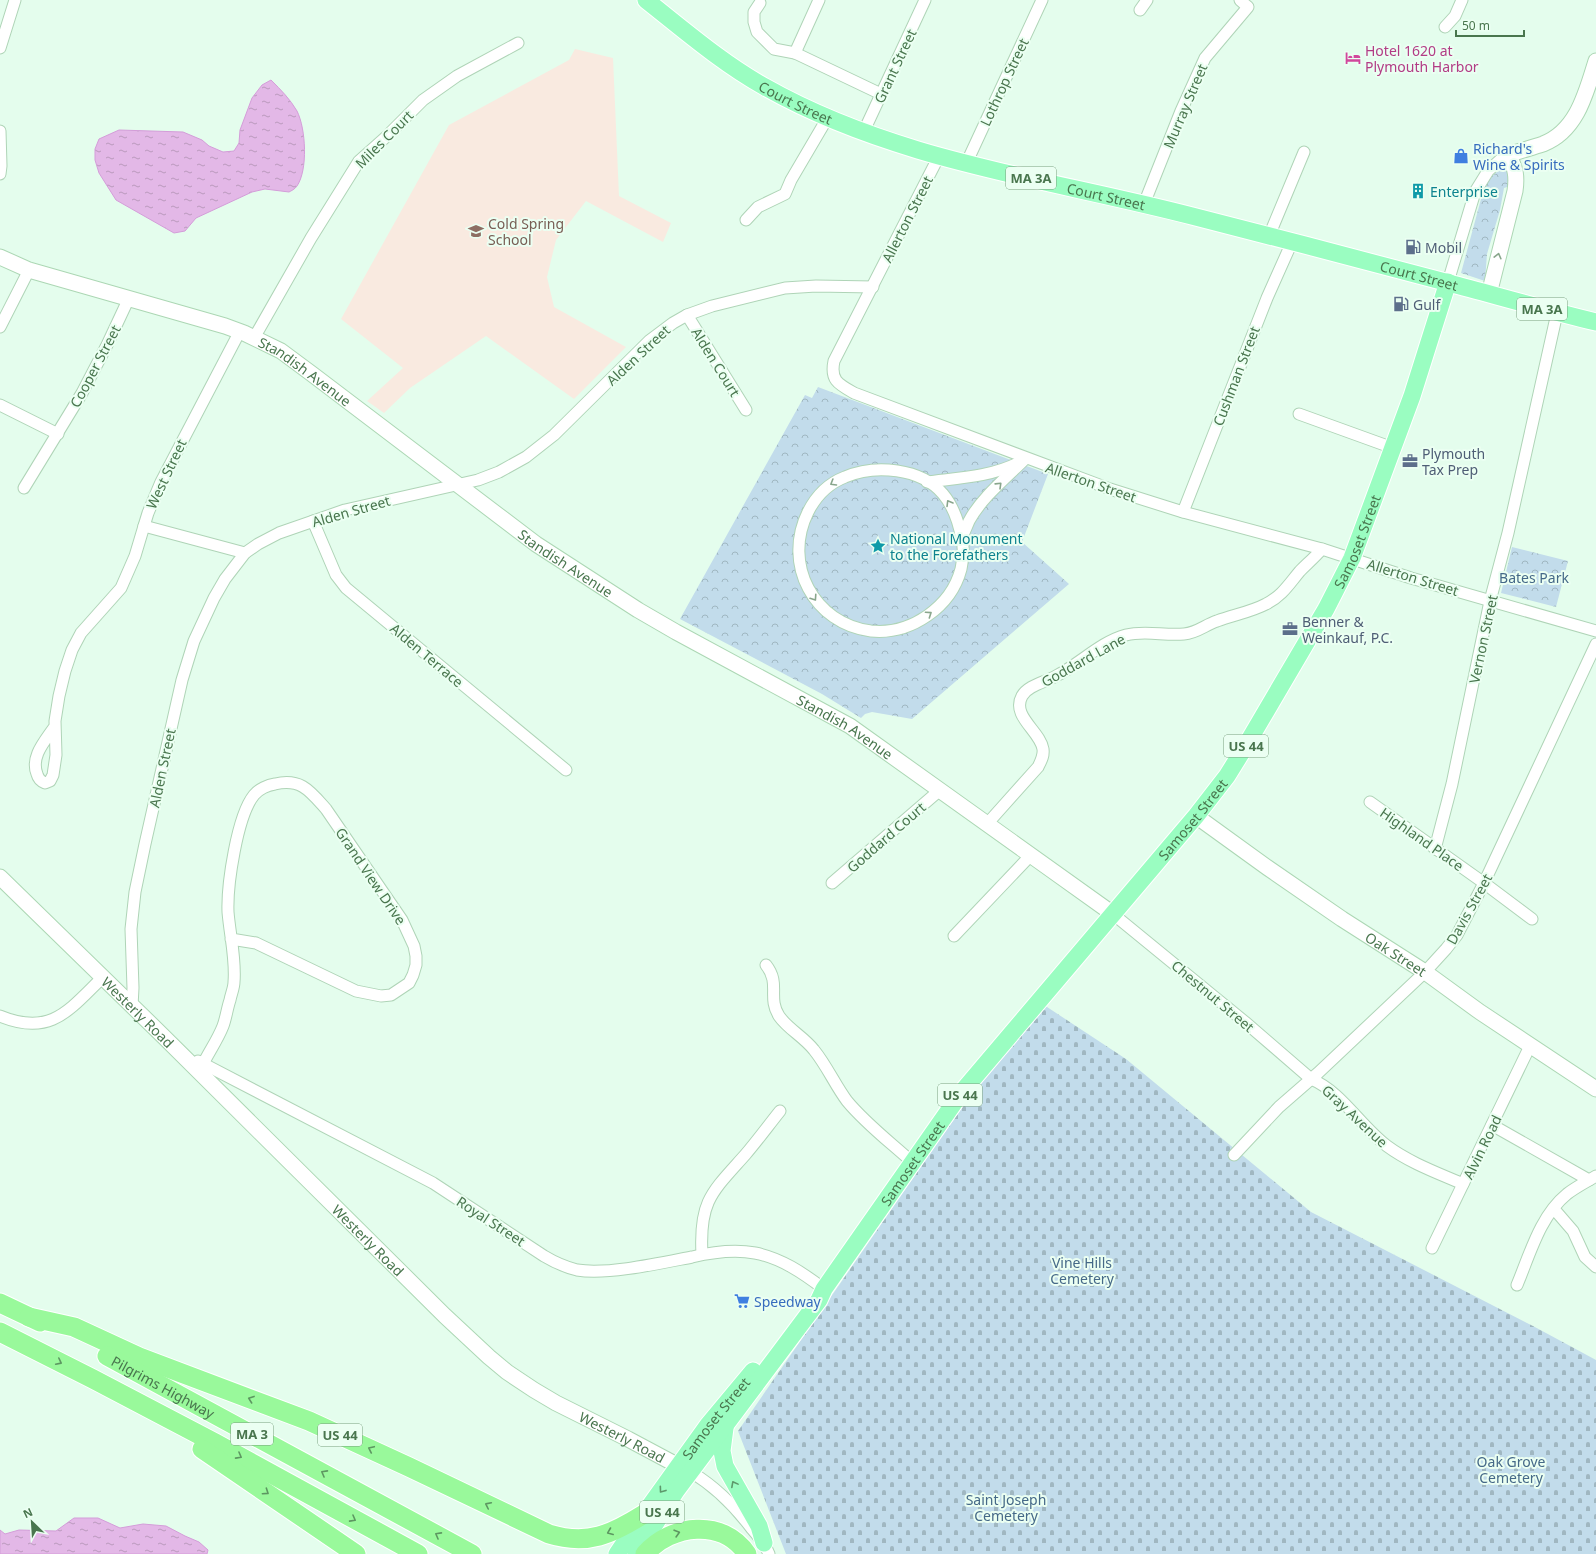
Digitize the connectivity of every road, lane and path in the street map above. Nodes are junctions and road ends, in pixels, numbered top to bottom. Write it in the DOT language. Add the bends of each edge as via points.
graph roads {
  1 [pos="15,0"];
  2 [pos="646,0"];
  3 [pos="819,0"];
  4 [pos="925,0"];
  5 [pos="1042,0"];
  6 [pos="1147,0"];
  7 [pos="1240,0"];
  8 [pos="1462,0"];
  9 [pos="760,3"];
  10 [pos="1140,10"];
  11 [pos="1446,27"];
  12 [pos="518,43"];
  13 [pos="0,48"];
  14 [pos="795,53"];
  15 [pos="1596,62"];
  16 [pos="881,94"];
  17 [pos="828,117"];
  18 [pos="0,131"];
  19 [pos="864,131"];
  20 [pos="1304,152"];
  21 [pos="1508,155"];
  22 [pos="939,156"];
  23 [pos="966,164"];
  24 [pos="0,174"];
  25 [pos="1144,204"];
  26 [pos="746,220"];
  27 [pos="1269,236"];
  28 [pos="1292,242"];
  29 [pos="0,257"];
  30 [pos="29,270"];
  31 [pos="1448,282"];
  32 [pos="873,287"];
  33 [pos="1489,294"];
  34 [pos="129,298"];
  35 [pos="1557,313"];
  36 [pos="687,315"];
  37 [pos="1596,322"];
  38 [pos="0,327"];
  39 [pos="240,331"];
  40 [pos="254,338"];
  41 [pos="0,405"];
  42 [pos="746,410"];
  43 [pos="1299,414"];
  44 [pos="58,434"];
  45 [pos="1393,448"];
  46 [pos="1025,459"];
  47 [pos="927,482"];
  48 [pos="458,484"];
  49 [pos="24,488"];
  50 [pos="1183,512"];
  51 [pos="313,521"];
  52 [pos="144,526"];
  53 [pos="962,540"];
  54 [pos="1322,550"];
  55 [pos="245,553"];
  56 [pos="1352,558"];
  57 [pos="1490,601"];
  58 [pos="1596,631"];
  59 [pos="1596,644"];
  60 [pos="55,726"];
  61 [pos="566,770"];
  62 [pos="940,790"];
  63 [pos="1370,802"];
  64 [pos="1196,816"];
  65 [pos="987,824"];
  66 [pos="1435,849"];
  67 [pos="1031,855"];
  68 [pos="0,877"];
  69 [pos="832,883"];
  70 [pos="1484,883"];
  71 [pos="1113,914"];
  72 [pos="1532,919"];
  73 [pos="954,936"];
  74 [pos="231,938"];
  75 [pos="766,965"];
  76 [pos="1425,972"];
  77 [pos="103,978"];
  78 [pos="132,1006"];
  79 [pos="0,1016"];
  80 [pos="1530,1046"];
  81 [pos="178,1051"];
  82 [pos="203,1064"];
  83 [pos="1311,1079"];
  84 [pos="1596,1089"];
  85 [pos="780,1111"];
  86 [pos="1492,1125"];
  87 [pos="1234,1155"];
  88 [pos="912,1162"];
  89 [pos="1592,1178"];
  90 [pos="1463,1184"];
  91 [pos="1554,1208"];
  92 [pos="1432,1248"];
  93 [pos="702,1254"];
  94 [pos="1596,1267"];
  95 [pos="1517,1285"];
  96 [pos="824,1289"];
  97 [pos="0,1303"];
  98 [pos="29,1317"];
  99 [pos="0,1332"];
  100 [pos="118,1392"];
  101 [pos="726,1425"];
  102 [pos="685,1469"];
  103 [pos="644,1514"];
  104 [pos="767,1549"];
  105 [pos="356,1554"];
  106 [pos="418,1554"];
  107 [pos="472,1554"];
  108 [pos="617,1554"];
  109 [pos="636,1554"];
  110 [pos="645,1554"];
  111 [pos="747,1554"];
  1 -- 13 [label="street"];
  2 -- 17 [label="main road, Court Street / MA 3A" via="764,87"];
  3 -- 14 [label="street"];
  4 -- 16 [label="street, Grant Street"];
  5 -- 23 [label="street, Lothrop Street"];
  6 -- 10 [label="street"];
  7 -- 25 [label="street, Murray Street" via="1248,7 1205,58"];
  8 -- 11 [label="street" via="1455,16"];
  9 -- 14 [label="street" via="754,12 757,32 774,49"];
  12 -- 40 [label="street, Miles Court" via="457,76 423,100 358,161"];
  14 -- 16 [label="street"];
  15 -- 21 [label="street" via="1579,111 1563,131 1544,143"];
  16 -- 19 [label="street, Grant Street"];
  17 -- 19 [label="main road, Court Street / MA 3A"];
  17 -- 26 [label="street" via="785,194 758,207"];
  18 -- 24 [label="street"];
  19 -- 22 [label="main road, Court Street / MA 3A"];
  20 -- 27 [label="street"];
  21 -- 31 [label="street" via="1488,171 1475,192"];
  33 -- 21 [label="street, one-way" via="1517,177 1514,164"];
  22 -- 23 [label="main road, Court Street / MA 3A"];
  22 -- 32 [label="street, Allerton Street"];
  23 -- 25 [label="main road, Court Street / MA 3A"];
  25 -- 27 [label="main road, Court Street / MA 3A"];
  27 -- 28 [label="main road, Court Street / MA 3A"];
  28 -- 31 [label="main road, Court Street / MA 3A"];
  28 -- 50 [label="street, Cushman Street" via="1267,298"];
  29 -- 30 [label="street, Standish Avenue"];
  30 -- 34 [label="street, Standish Avenue"];
  30 -- 38 [label="street"];
  31 -- 33 [label="main road, Court Street / MA 3A"];
  31 -- 45 [label="main road, Samoset Street / US 44"];
  32 -- 36 [label="street, Alden Street" via="785,288 712,306"];
  32 -- 46 [label="street, Allerton Street" via="834,360 832,370 835,379 854,393"];
  33 -- 35 [label="main road, Court Street / MA 3A"];
  34 -- 39 [label="street, Standish Avenue"];
  34 -- 44 [label="street, Cooper Street" via="104,352"];
  35 -- 37 [label="main road, Court Street / MA 3A"];
  35 -- 57 [label="street, Vernon Street" via="1508,533"];
  36 -- 42 [label="street, Alden Court"];
  36 -- 48 [label="street, Alden Street" via="653,337 570,420 526,457 499,472"];
  39 -- 40 [label="street, Standish Avenue"];
  39 -- 52 [label="street, West Street" via="161,482"];
  40 -- 48 [label="street, Standish Avenue" via="281,351"];
  41 -- 44 [label="street"];
  43 -- 45 [label="street"];
  44 -- 49 [label="street, Cooper Street"];
  45 -- 56 [label="main road, Samoset Street / US 44"];
  46 -- 47 [label="street" via="989,474"];
  46 -- 50 [label="street, Allerton Street" via="1110,490"];
  53 -- 46 [label="street, one-way" via="972,516 984,500"];
  53 -- 47 [label="street, one-way" via="959,523 952,508 944,495"];
  47 -- 53 [label="street, one-way" via="901,472 871,470 857,472 829,484 803,521 799,536 799,564 814,600 836,618 856,628 888,632 904,627 933,612 946,599 961,569"];
  48 -- 51 [label="street, Alden Street" via="345,510"];
  48 -- 62 [label="street, Standish Avenue" via="536,544 599,585 676,632 850,726"];
  50 -- 54 [label="street, Allerton Street"];
  51 -- 55 [label="street, Alden Street" via="279,533"];
  51 -- 61 [label="street, Alden Terrace" via="336,575 346,588"];
  52 -- 55 [label="street, West Street"];
  52 -- 60 [label="street" via="121,588 81,632 72,650 59,696"];
  54 -- 56 [label="street, Allerton Street"];
  54 -- 65 [label="street, Goddard Lane" via="1300,571 1284,592 1267,604 1191,633 1140,633 1118,638 1071,669 1026,692 1020,702 1020,708 1040,742 1043,758 1038,767"];
  55 -- 78 [label="street, Alden Street" via="214,598 194,641 182,680 135,892 130,930"];
  56 -- 57 [label="street, Allerton Street"];
  56 -- 64 [label="main road, Samoset Street / US 44" via="1245,747 1227,776"];
  57 -- 58 [label="street, Allerton Street"];
  57 -- 66 [label="street, Vernon Street" via="1452,784"];
  59 -- 70 [label="street, Davis Street"];
  62 -- 65 [label="street, Standish Avenue"];
  62 -- 69 [label="street, Goddard Court"];
  63 -- 66 [label="street, Highland Place"];
  64 -- 71 [label="main road, Samoset Street / US 44"];
  64 -- 76 [label="street, Oak Street" via="1336,915"];
  65 -- 67 [label="street, Standish Avenue"];
  66 -- 70 [label="street, Highland Place"];
  67 -- 71 [label="street, Standish Avenue"];
  67 -- 73 [label="street"];
  68 -- 77 [label="street, Westerly Road"];
  70 -- 72 [label="street, Highland Place"];
  70 -- 76 [label="street, Davis Street" via="1457,935"];
  71 -- 83 [label="street, Chestnut Street"];
  71 -- 88 [label="main road, Samoset Street / US 44" via="961,1093"];
  74 -- 74 [label="street, Grand View Drive" via="228,911 230,886 242,822 248,805 254,794 268,786 295,782 311,792 326,809 402,920 414,946 416,965 409,983 391,995 381,996 356,990 256,943"];
  74 -- 82 [label="street, Grand View Drive" via="234,984 222,1027"];
  75 -- 88 [label="street" via="772,972 773,997 780,1017 814,1050 847,1101"];
  76 -- 80 [label="street, Oak Street"];
  76 -- 83 [label="street, Davis Street"];
  77 -- 78 [label="street, Westerly Road"];
  77 -- 79 [label="street" via="68,1011 51,1021 35,1024"];
  78 -- 81 [label="street, Westerly Road"];
  80 -- 84 [label="street, Oak Street"];
  80 -- 86 [label="street, Alvin Road"];
  81 -- 82 [label="street, Royal Street"];
  81 -- 102 [label="street, Westerly Road" via="441,1313 489,1357 545,1396"];
  82 -- 93 [label="street, Royal Street" via="432,1183 562,1266 579,1270 610,1270"];
  83 -- 87 [label="street, Davis Street" via="1279,1107"];
  83 -- 90 [label="street, Gray Avenue" via="1321,1083 1386,1146"];
  85 -- 93 [label="street" via="711,1195 703,1218"];
  86 -- 89 [label="street"];
  86 -- 90 [label="street, Alvin Road"];
  88 -- 96 [label="main road, Samoset Street / US 44"];
  89 -- 91 [label="street" via="1567,1194"];
  90 -- 92 [label="street, Alvin Road"];
  91 -- 94 [label="street" via="1573,1232 1585,1257"];
  91 -- 95 [label="street" via="1537,1235"];
  93 -- 96 [label="street, Royal Street" via="734,1250 766,1256 788,1265"];
  96 -- 101 [label="main road, Samoset Street / US 44" via="819,1300"];
  96 -- 102 [label="main road, Samoset Street / US 44" via="815,1296 722,1407"];
  97 -- 98 [label="highway, Pilgrims Highway / US 44"];
  103 -- 98 [label="highway, US 44, one-way" via="594,1538 573,1539 549,1534 308,1421 146,1360 74,1327"];
  107 -- 98 [label="highway, Pilgrims Highway / MA 3, one-way" via="211,1411"];
  99 -- 100 [label="highway, Pilgrims Highway, one-way"];
  100 -- 105 [label="highway, one-way"];
  100 -- 106 [label="highway, Pilgrims Highway, one-way"];
  101 -- 102 [label="main road, Samoset Street / US 44"];
  104 -- 101 [label="main road, one-way" via="759,1526 725,1466 722,1451"];
  102 -- 103 [label="main road, Samoset Street / US 44, one-way"];
  102 -- 104 [label="street, Westerly Road" via="726,1498"];
  102 -- 109 [label="main road, Samoset Street / US 44" via="676,1491"];
  103 -- 108 [label="main road, Samoset Street"];
  110 -- 111 [label="highway, one-way" via="668,1536 706,1529 726,1535"];
}
